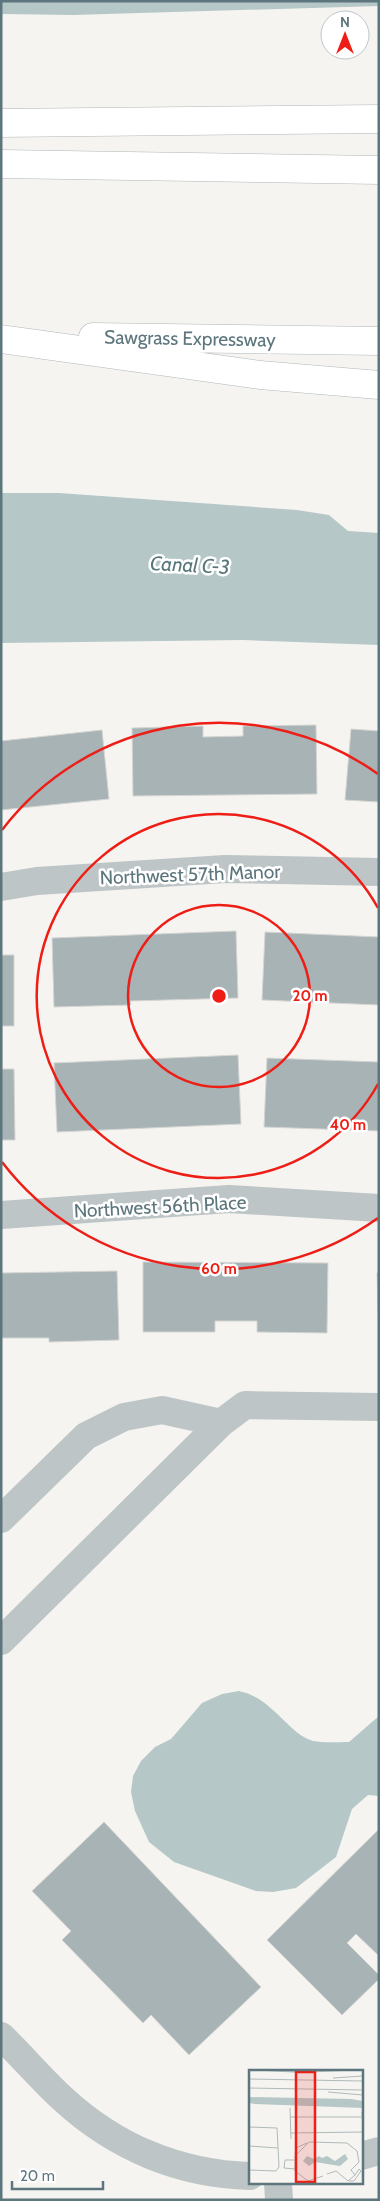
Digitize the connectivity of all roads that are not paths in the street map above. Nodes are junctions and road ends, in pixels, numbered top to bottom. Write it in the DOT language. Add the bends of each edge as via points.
graph roads {
  1 [pos="379,119"];
  2 [pos="1,123"];
  3 [pos="1,164"];
  4 [pos="379,170"];
  5 [pos="1,337"];
  6 [pos="379,341"];
  7 [pos="379,386"];
  8 [pos="379,872"];
  9 [pos="1,887"];
  10 [pos="379,1208"];
  11 [pos="1,1215"];
  12 [pos="379,1407"];
  13 [pos="221,1423"];
  14 [pos="1,1519"];
  15 [pos="1,1641"];
  16 [pos="1,2036"];
  17 [pos="379,2151"];
  18 [pos="362,2156"];
  19 [pos="249,2176"];
  20 [pos="278,2184"];
  21 [pos="279,2200"];
  1 -- 2 [label="highway"];
  3 -- 4 [label="highway"];
  5 -- 6 [label="highway, Sawgrass Expressway"];
  5 -- 7 [label="highway" via="260,376"];
  8 -- 9 [label="street, Northwest 57th Manor" via="225,869 37,880"];
  10 -- 11 [label="street, Northwest 56th Place" via="229,1199"];
  12 -- 13 [label="street" via="245,1405"];
  13 -- 14 [label="street" via="162,1410 124,1417 86,1436"];
  13 -- 15 [label="street"];
  16 -- 19 [label="street" via="63,2100 119,2141 180,2167"];
  17 -- 18 [label="street"];
  20 -- 21 [label="street"];
}
